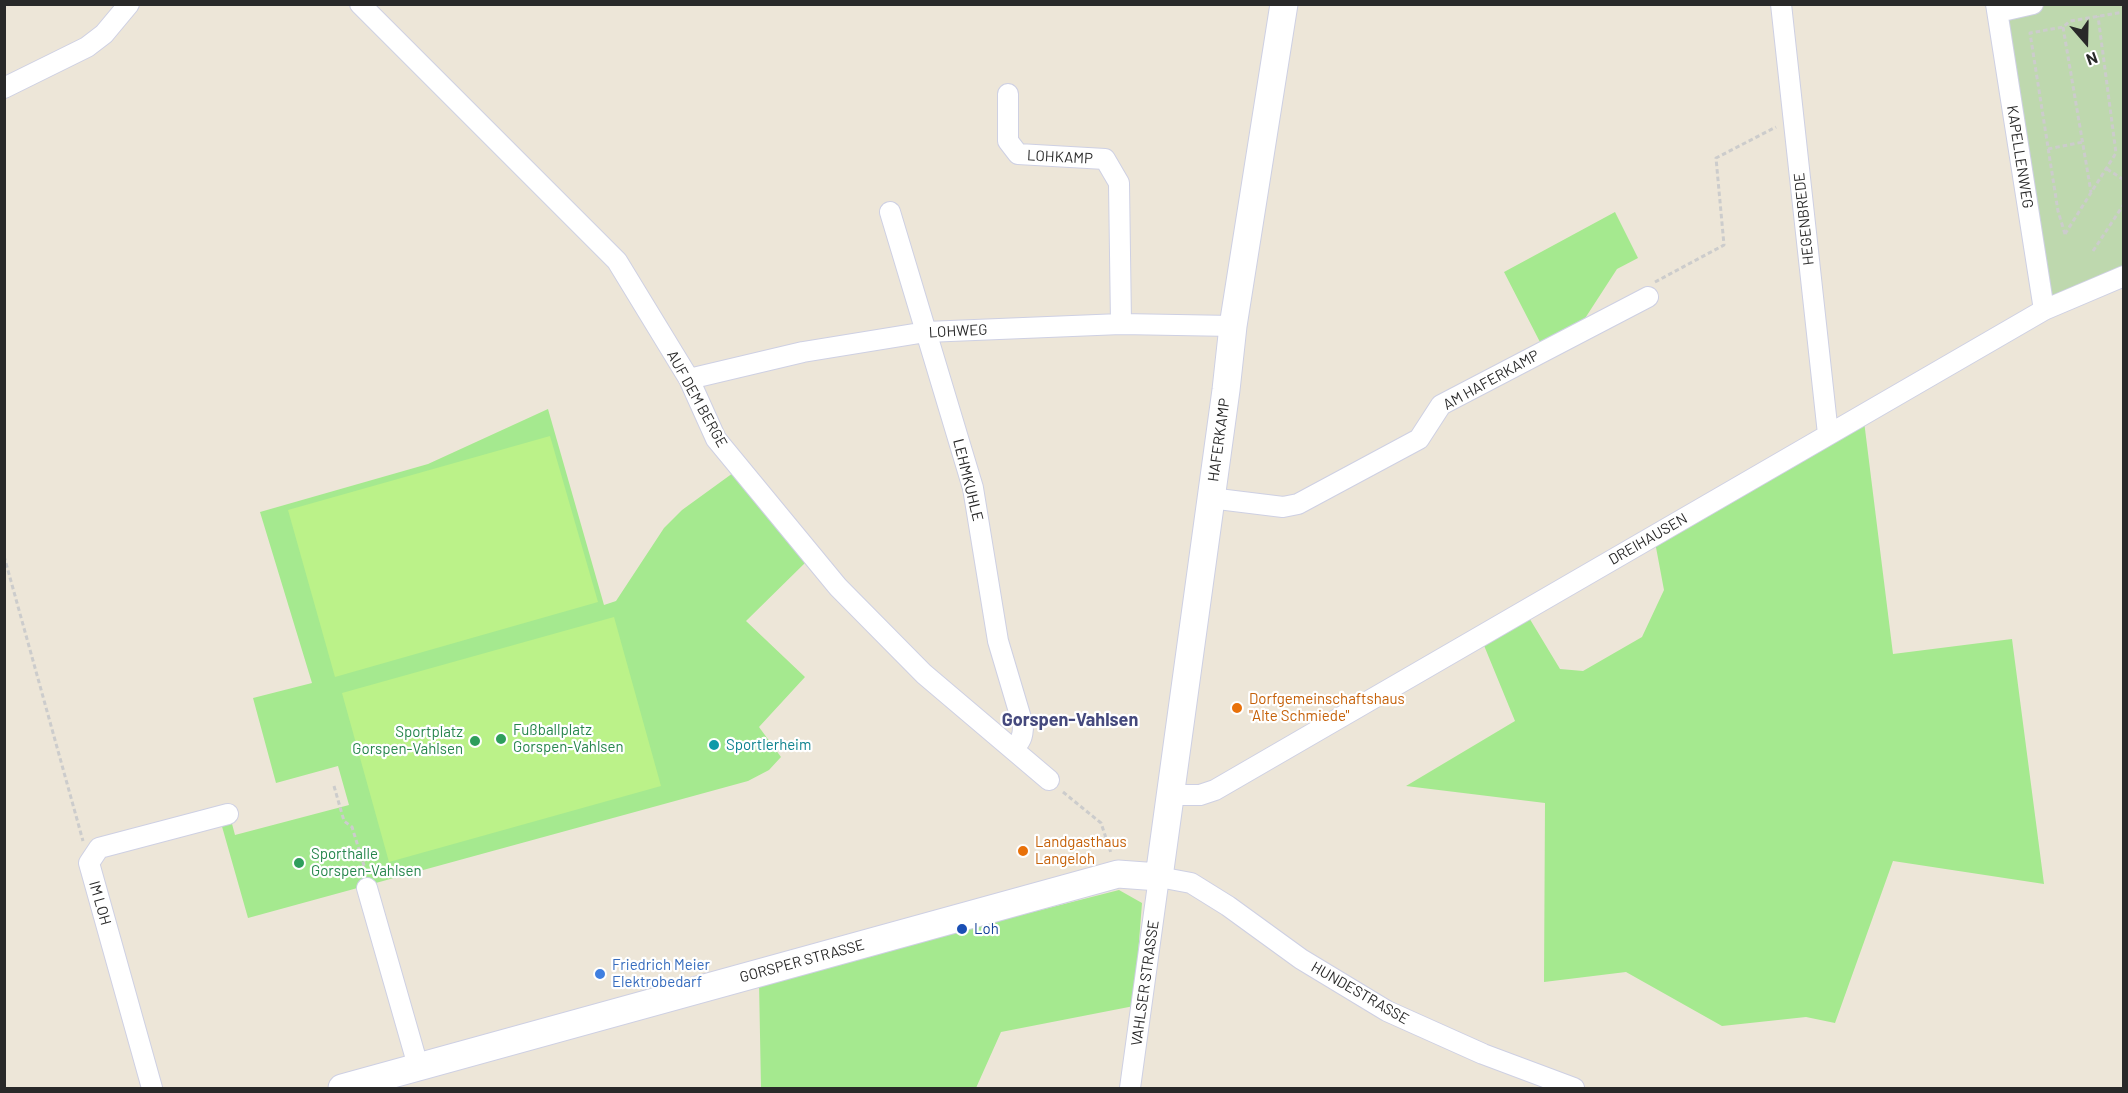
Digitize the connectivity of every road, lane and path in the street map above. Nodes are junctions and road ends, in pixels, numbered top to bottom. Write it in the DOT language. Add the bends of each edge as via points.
graph roads {
  1 [pos="129,4"];
  2 [pos="360,4"];
  3 [pos="1284,4"];
  4 [pos="1781,4"];
  5 [pos="2033,4"];
  6 [pos="1997,8"];
  7 [pos="2124,12"];
  8 [pos="2098,16"];
  9 [pos="2063,27"];
  10 [pos="4,88"];
  11 [pos="1008,94"];
  12 [pos="1793,118"];
  13 [pos="2083,142"];
  14 [pos="2048,149"];
  15 [pos="2107,169"];
  16 [pos="2124,180"];
  17 [pos="2091,194"];
  18 [pos="2124,204"];
  19 [pos="890,212"];
  20 [pos="2093,251"];
  21 [pos="2124,276"];
  22 [pos="1648,297"];
  23 [pos="2044,310"];
  24 [pos="1121,324"];
  25 [pos="1233,326"];
  26 [pos="926,332"];
  27 [pos="688,379"];
  28 [pos="1828,434"];
  29 [pos="1210,498"];
  30 [pos="4,556"];
  31 [pos="1013,749"];
  32 [pos="1049,780"];
  33 [pos="334,786"];
  34 [pos="1172,795"];
  35 [pos="228,814"];
  36 [pos="89,863"];
  37 [pos="1119,874"];
  38 [pos="1159,877"];
  39 [pos="368,888"];
  40 [pos="418,1066"];
  41 [pos="152,1089"];
  42 [pos="342,1089"];
  43 [pos="1130,1089"];
  44 [pos="1574,1089"];
  1 -- 10 [label="street" via="104,34 87,47"];
  2 -- 27 [label="street, AUF DEM BERGE" via="617,261"];
  3 -- 25 [label="street, HAFERKAMP"];
  4 -- 12 [label="street, HEGENBREDE"];
  5 -- 6 [label="street"];
  6 -- 23 [label="street, KAPELLENWEG"];
  7 -- 8 [label="path"];
  8 -- 9 [label="path" via="2070,21"];
  8 -- 15 [label="path" via="2116,149"];
  9 -- 13 [label="path"];
  9 -- 14 [label="path" via="2030,33"];
  11 -- 24 [label="street, LOHKAMP" via="1008,141 1018,154 1105,159 1119,183"];
  12 -- 22 [label="path" via="1716,158 1724,245 1656,281"];
  12 -- 28 [label="street, HEGENBREDE"];
  13 -- 14 [label="path"];
  13 -- 17 [label="path"];
  14 -- 17 [label="path" via="2065,234"];
  15 -- 16 [label="path"];
  15 -- 17 [label="path"];
  18 -- 20 [label="path"];
  19 -- 26 [label="street, LEHMKUHLE"];
  21 -- 23 [label="street, DREIHAUSEN"];
  22 -- 29 [label="street, AM HAFERKAMP" via="1441,405 1419,439 1298,504 1283,507"];
  23 -- 28 [label="street, DREIHAUSEN"];
  24 -- 25 [label="street, LOHWEG"];
  24 -- 26 [label="street, LOHWEG"];
  25 -- 29 [label="street, HAFERKAMP"];
  26 -- 27 [label="street, LOHWEG" via="803,352"];
  26 -- 31 [label="street, LEHMKUHLE" via="973,488 998,641 1023,725 1021,742"];
  27 -- 31 [label="street, AUF DEM BERGE" via="716,439 838,588 924,674"];
  28 -- 34 [label="street, DREIHAUSEN" via="1215,790 1200,795"];
  29 -- 34 [label="street, HAFERKAMP"];
  30 -- 36 [label="path"];
  31 -- 32 [label="street, AUF DEM BERGE"];
  32 -- 37 [label="path" via="1101,823"];
  33 -- 39 [label="path" via="344,821 352,827"];
  34 -- 38 [label="street, HAFERKAMP"];
  35 -- 36 [label="street, IM LOH" via="99,848"];
  36 -- 41 [label="street, IM LOH"];
  37 -- 38 [label="street, GORSPER STRASSE"];
  37 -- 40 [label="street, GORSPER STRASSE"];
  38 -- 43 [label="street, VAHLSER STRASSE"];
  38 -- 44 [label="street, HUNDESTRASSE" via="1191,883 1301,959 1387,1011"];
  39 -- 40 [label="street"];
  40 -- 42 [label="street, GORSPER STRASSE"];
}
